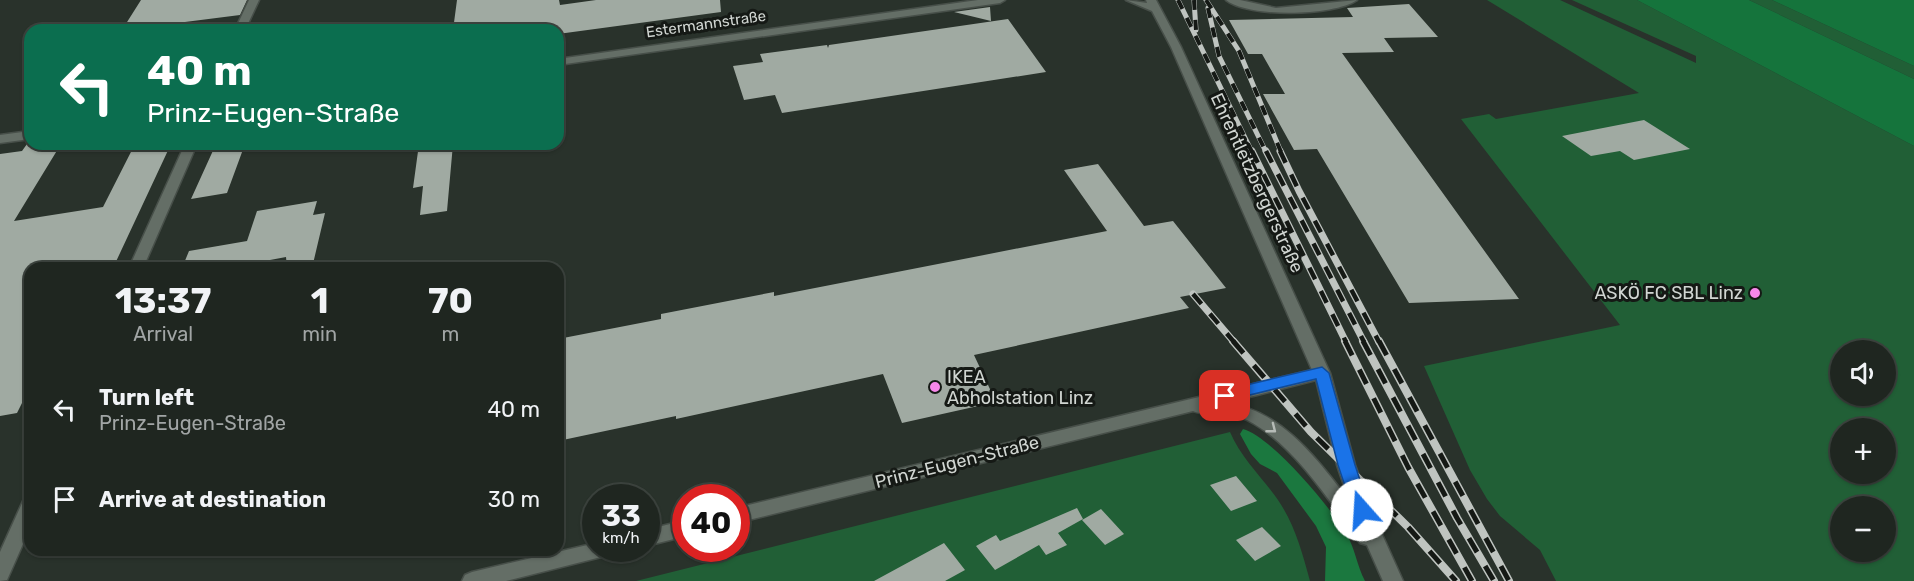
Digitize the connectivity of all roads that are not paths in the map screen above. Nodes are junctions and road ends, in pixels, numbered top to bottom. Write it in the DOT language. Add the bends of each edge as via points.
graph roads {
  1 [pos="254,0"];
  2 [pos="1000,0"];
  3 [pos="1131,0"];
  4 [pos="1232,0"];
  5 [pos="1352,0"];
  6 [pos="1154,5"];
  7 [pos="243,24"];
  8 [pos="564,61"];
  9 [pos="24,136"];
  10 [pos="0,139"];
  11 [pos="188,150"];
  12 [pos="139,262"];
  13 [pos="1322,373"];
  14 [pos="1176,408"];
  15 [pos="750,513"];
  16 [pos="24,520"];
  17 [pos="1380,553"];
  18 [pos="582,554"];
  19 [pos="0,574"];
  20 [pos="472,581"];
  21 [pos="1394,581"];
  1 -- 7 [label="street"];
  2 -- 8 [label="street, Estermannstraße"];
  3 -- 6 [label="street, Ehrentletzbergerstraße"];
  4 -- 5 [label="street" via="1281,11 1311,10"];
  6 -- 13 [label="street, Ehrentletzbergerstraße"];
  9 -- 10 [label="street"];
  11 -- 12 [label="street"];
  13 -- 14 [label="street, Prinz-Eugen-Straße"];
  13 -- 17 [label="street, Ehrentletzbergerstraße" via="1346,465"];
  14 -- 15 [label="street, Prinz-Eugen-Straße"];
  14 -- 17 [label="street, Prinz-Eugen-Straße, one-way" via="1228,408 1252,415 1270,426 1326,484"];
  16 -- 19 [label="street"];
  17 -- 21 [label="street"];
  18 -- 20 [label="street"];
}
